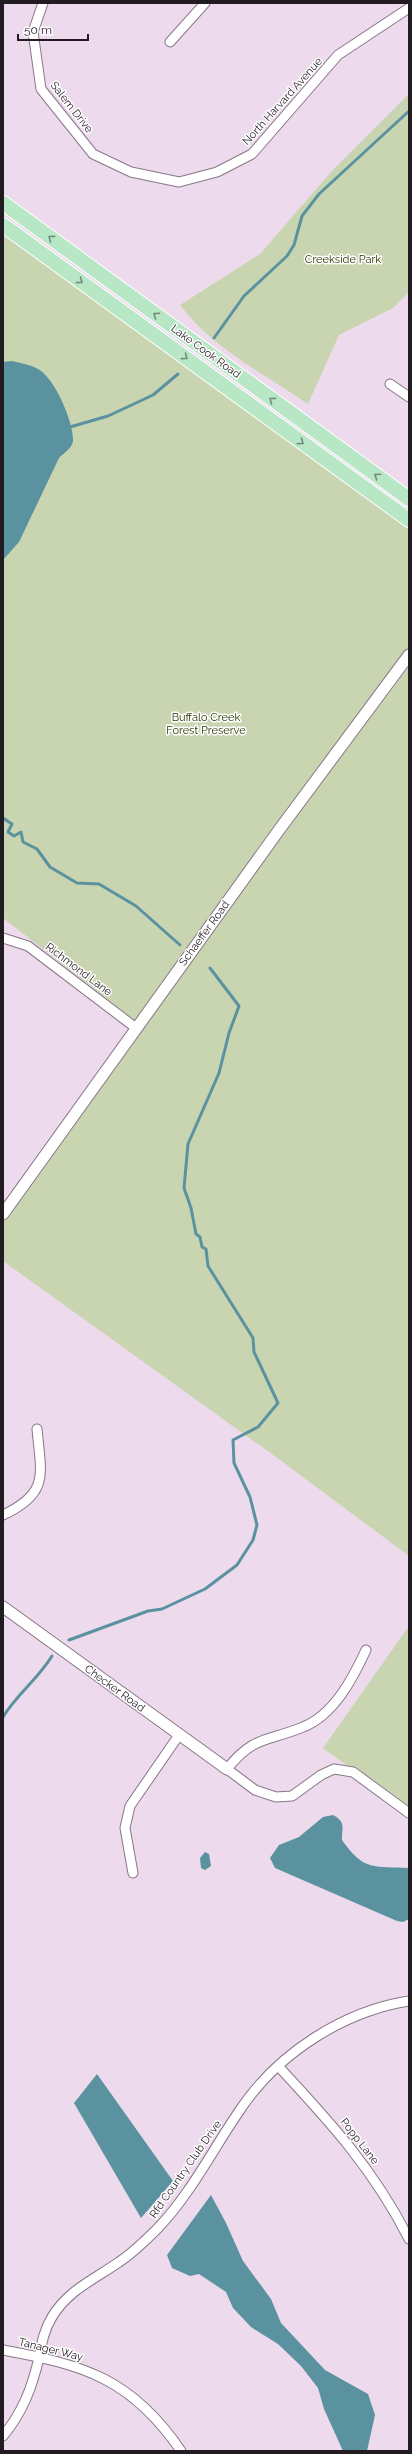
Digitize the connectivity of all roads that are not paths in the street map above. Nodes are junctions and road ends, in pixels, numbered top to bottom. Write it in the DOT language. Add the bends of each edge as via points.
graph roads {
  1 [pos="44,3"];
  2 [pos="205,3"];
  3 [pos="409,8"];
  4 [pos="170,42"];
  5 [pos="93,154"];
  6 [pos="3,203"];
  7 [pos="3,225"];
  8 [pos="390,384"];
  9 [pos="409,397"];
  10 [pos="409,499"];
  11 [pos="409,520"];
  12 [pos="409,655"];
  13 [pos="3,938"];
  14 [pos="136,1028"];
  15 [pos="3,1214"];
  16 [pos="37,1429"];
  17 [pos="3,1515"];
  18 [pos="3,1607"];
  19 [pos="366,1650"];
  20 [pos="179,1735"];
  21 [pos="227,1769"];
  22 [pos="409,1813"];
  23 [pos="133,1873"];
  24 [pos="409,2001"];
  25 [pos="279,2067"];
  26 [pos="409,2239"];
  27 [pos="3,2350"];
  28 [pos="39,2357"];
  29 [pos="3,2436"];
  30 [pos="181,2451"];
  1 -- 5 [label="street, Salem Drive" via="33,32 41,89"];
  2 -- 4 [label="street"];
  3 -- 5 [label="street, North Harvard Avenue" via="338,55 252,154 217,172 179,182 131,172"];
  10 -- 6 [label="main road, Lake Cook Road, one-way"];
  7 -- 11 [label="main road, Lake Cook Road, one-way"];
  8 -- 9 [label="street"];
  12 -- 14 [label="street, Schaeffer Road"];
  13 -- 14 [label="street, Richmond Lane" via="28,946"];
  14 -- 15 [label="street, Schaeffer Road"];
  16 -- 17 [label="street" via="39,1486 28,1501"];
  18 -- 20 [label="street, Checker Road"];
  19 -- 21 [label="street" via="357,1671 322,1716 303,1727 252,1744 238,1755"];
  20 -- 21 [label="street, Checker Road"];
  20 -- 23 [label="street" via="130,1806 125,1828"];
  21 -- 22 [label="street" via="256,1790 276,1797 292,1796 334,1769 353,1772"];
  24 -- 25 [label="street, Rfd Country Club Drive" via="369,2011 333,2027 296,2051"];
  25 -- 26 [label="street, Popp Lane" via="349,2143 397,2216"];
  25 -- 28 [label="street, Rfd Country Club Drive" via="258,2086 243,2105 176,2207 160,2226 119,2262 74,2291 61,2304 42,2336"];
  27 -- 28 [label="street, Tanager Way"];
  28 -- 29 [label="street, Rfd Country Club Drive" via="31,2389 23,2407"];
  28 -- 30 [label="street, Tanager Way" via="74,2365 114,2383 159,2420"];
}
